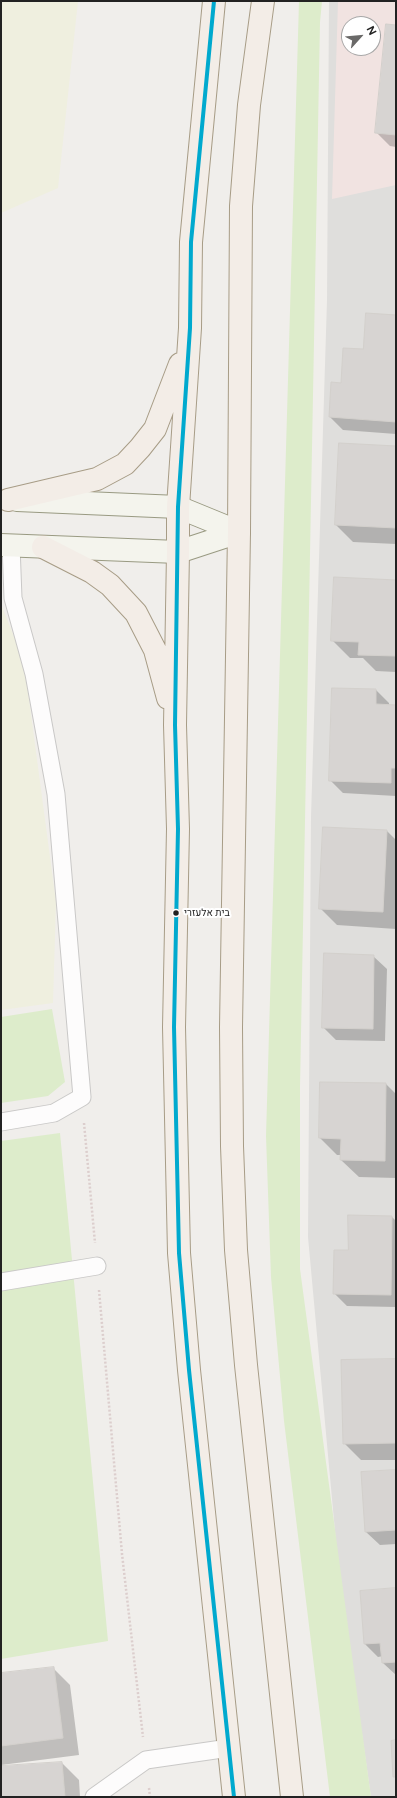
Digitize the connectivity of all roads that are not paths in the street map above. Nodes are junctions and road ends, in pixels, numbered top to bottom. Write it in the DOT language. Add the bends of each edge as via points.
graph roads {
  1 [pos="214,1"];
  2 [pos="264,1"];
  3 [pos="190,328"];
  4 [pos="4,500"];
  5 [pos="178,507"];
  6 [pos="239,532"];
  7 [pos="6,545"];
  8 [pos="43,547"];
  9 [pos="178,552"];
  10 [pos="175,725"];
  11 [pos="1,1122"];
  12 [pos="97,1266"];
  13 [pos="1,1282"];
  14 [pos="229,1748"];
  15 [pos="94,1797"];
  16 [pos="234,1797"];
  17 [pos="292,1797"];
  1 -- 3 [label="main road" via="191,242"];
  2 -- 6 [label="main road" via="249,105 241,206"];
  3 -- 4 [label="main road" via="178,370 155,428 125,464 97,479"];
  3 -- 5 [label="main road"];
  4 -- 5 [label="main road"];
  5 -- 6 [label="main road"];
  5 -- 9 [label="main road"];
  6 -- 9 [label="main road"];
  6 -- 17 [label="main road" via="231,1027 236,1250 246,1373"];
  7 -- 8 [label="main road"];
  7 -- 11 [label="lane" via="13,598 34,674 56,794 82,1097 54,1113"];
  8 -- 9 [label="main road"];
  8 -- 10 [label="main road" via="92,572 110,585 136,613 155,650"];
  9 -- 10 [label="main road"];
  10 -- 14 [label="main road" via="178,829 174,1027 179,1254"];
  12 -- 13 [label="lane"];
  14 -- 15 [label="lane" via="146,1760"];
  14 -- 16 [label="main road"];
}
